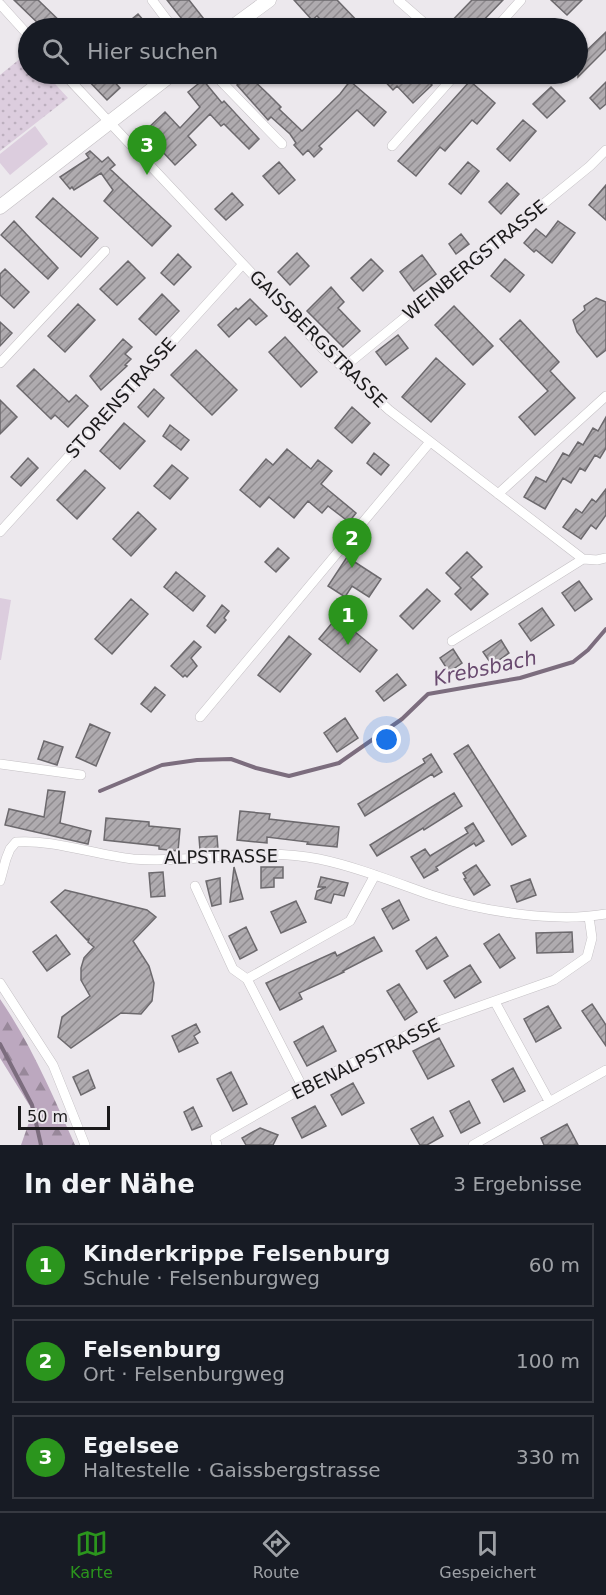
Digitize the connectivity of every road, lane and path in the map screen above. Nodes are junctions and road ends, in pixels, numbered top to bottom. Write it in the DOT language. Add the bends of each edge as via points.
graph roads {
  1 [pos="152,0"];
  2 [pos="269,0"];
  3 [pos="398,0"];
  4 [pos="521,0"];
  5 [pos="0,4"];
  6 [pos="166,18"];
  7 [pos="245,18"];
  8 [pos="419,18"];
  9 [pos="505,18"];
  10 [pos="18,24"];
  11 [pos="73,84"];
  12 [pos="159,84"];
  13 [pos="224,84"];
  14 [pos="447,84"];
  15 [pos="108,122"];
  16 [pos="282,144"];
  17 [pos="392,146"];
  18 [pos="606,150"];
  19 [pos="0,207"];
  20 [pos="105,250"];
  21 [pos="243,264"];
  22 [pos="0,363"];
  23 [pos="343,368"];
  24 [pos="606,396"];
  25 [pos="430,442"];
  26 [pos="498,494"];
  27 [pos="0,532"];
  28 [pos="606,558"];
  29 [pos="584,559"];
  30 [pos="452,642"];
  31 [pos="200,717"];
  32 [pos="0,764"];
  33 [pos="81,775"];
  34 [pos="375,875"];
  35 [pos="0,881"];
  36 [pos="195,886"];
  37 [pos="606,914"];
  38 [pos="589,917"];
  39 [pos="247,979"];
  40 [pos="0,983"];
  41 [pos="495,1002"];
  42 [pos="606,1070"];
  43 [pos="303,1088"];
  44 [pos="549,1101"];
  45 [pos="85,1145"];
  46 [pos="217,1145"];
  47 [pos="473,1145"];
  1 -- 6 [label="street"];
  2 -- 7 [label="main road"];
  3 -- 8 [label="street"];
  4 -- 9 [label="street"];
  5 -- 10 [label="street"];
  11 -- 15 [label="street, GAISSBERGSTRASSE"];
  12 -- 15 [label="main road"];
  13 -- 16 [label="street"];
  14 -- 17 [label="street"];
  15 -- 19 [label="main road"];
  15 -- 21 [label="street, GAISSBERGSTRASSE"];
  18 -- 23 [label="street, WEINBERGSTRASSE"];
  20 -- 22 [label="street"];
  21 -- 23 [label="street, GAISSBERGSTRASSE"];
  21 -- 27 [label="street, STORENSTRASSE"];
  23 -- 25 [label="street, GAISSBERGSTRASSE"];
  24 -- 26 [label="street"];
  25 -- 26 [label="street, GAISSBERGSTRASSE"];
  25 -- 31 [label="street"];
  26 -- 29 [label="street, GAISSBERGSTRASSE"];
  28 -- 29 [label="street"];
  29 -- 30 [label="street"];
  32 -- 33 [label="street"];
  34 -- 35 [label="street, ALPSTRASSE" via="317,859 260,853 135,859 32,841 16,842 10,849"];
  34 -- 38 [label="street, ALPSTRASSE" via="434,896 492,909"];
  34 -- 39 [label="street" via="350,921"];
  36 -- 39 [label="street" via="232,969"];
  37 -- 38 [label="street, ALPSTRASSE"];
  38 -- 41 [label="street, EBENALPSTRASSE" via="592,938 587,957 554,980"];
  39 -- 43 [label="street"];
  40 -- 45 [label="street" via="53,1065"];
  41 -- 43 [label="street, EBENALPSTRASSE" via="427,1025"];
  41 -- 44 [label="street"];
  42 -- 44 [label="street"];
  43 -- 46 [label="street, EBENALPSTRASSE" via="214,1138"];
  44 -- 47 [label="street"];
}
